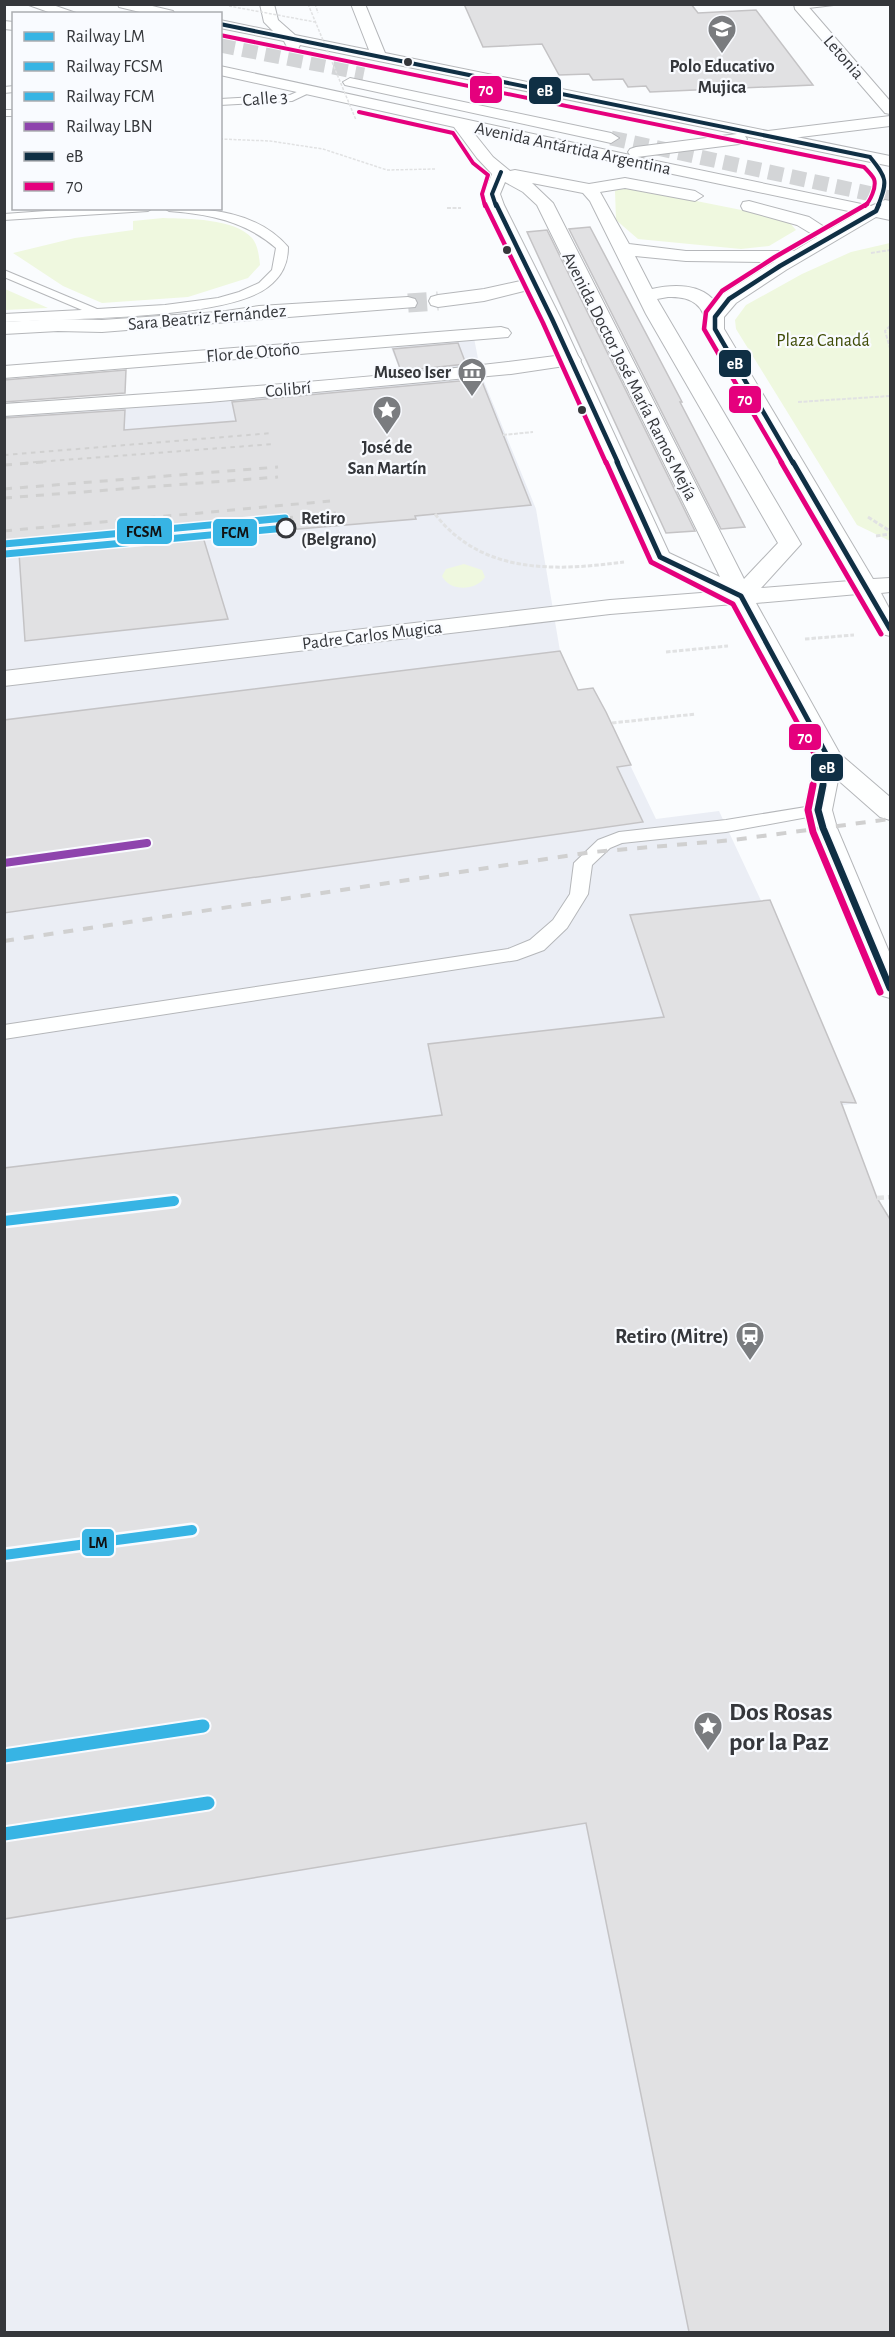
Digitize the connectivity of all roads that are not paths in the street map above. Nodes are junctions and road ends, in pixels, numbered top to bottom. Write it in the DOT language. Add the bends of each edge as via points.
graph roads {
  1 [pos="32,4"];
  2 [pos="124,4"];
  3 [pos="267,4"];
  4 [pos="358,4"];
  5 [pos="838,4"];
  6 [pos="799,5"];
  7 [pos="64,12"];
  8 [pos="159,12"];
  9 [pos="222,24"];
  10 [pos="267,28"];
  11 [pos="290,38"];
  12 [pos="226,55"];
  13 [pos="379,57"];
  14 [pos="222,70"];
  15 [pos="364,73"];
  16 [pos="303,78"];
  17 [pos="350,82"];
  18 [pos="222,102"];
  19 [pos="891,110"];
  20 [pos="891,120"];
  21 [pos="459,124"];
  22 [pos="625,128"];
  23 [pos="768,136"];
  24 [pos="611,138"];
  25 [pos="611,156"];
  26 [pos="870,157"];
  27 [pos="891,161"];
  28 [pos="501,172"];
  29 [pos="589,189"];
  30 [pos="707,198"];
  31 [pos="730,202"];
  32 [pos="886,209"];
  33 [pos="123,210"];
  34 [pos="185,210"];
  35 [pos="4,217"];
  36 [pos="830,238"];
  37 [pos="621,248"];
  38 [pos="799,256"];
  39 [pos="4,273"];
  40 [pos="534,283"];
  41 [pos="646,296"];
  42 [pos="438,301"];
  43 [pos="408,303"];
  44 [pos="99,312"];
  45 [pos="4,318"];
  46 [pos="715,318"];
  47 [pos="4,328"];
  48 [pos="501,333"];
  49 [pos="571,360"];
  50 [pos="4,372"];
  51 [pos="4,410"];
  52 [pos="891,585"];
  53 [pos="866,587"];
  54 [pos="741,596"];
  55 [pos="891,629"];
  56 [pos="4,679"];
  57 [pos="829,759"];
  58 [pos="818,810"];
  59 [pos="891,811"];
  60 [pos="891,988"];
  61 [pos="4,1032"];
  1 -- 7 [label="main road"];
  2 -- 8 [label="main road"];
  3 -- 10 [label="main road"];
  4 -- 13 [label="main road"];
  5 -- 6 [label="lane"];
  6 -- 19 [label="main road, Letonia"];
  9 -- 10 [label="main road"];
  10 -- 11 [label="main road"];
  10 -- 12 [label="main road"];
  11 -- 13 [label="main road"];
  11 -- 16 [label="main road"];
  13 -- 23 [label="main road"];
  14 -- 16 [label="main road, Avenida Antártida Argentina"];
  15 -- 22 [label="main road"];
  16 -- 18 [label="lane, Calle 3" via="292,98"];
  16 -- 21 [label="main road, Avenida Antártida Argentina"];
  17 -- 24 [label="main road"];
  20 -- 23 [label="main road"];
  21 -- 25 [label="main road, Avenida Antártida Argentina"];
  21 -- 28 [label="main road, Avenida Doctor José María Ramos Mejía" via="481,156"];
  23 -- 25 [label="main road"];
  23 -- 26 [label="main road"];
  25 -- 28 [label="main road"];
  25 -- 32 [label="main road, Avenida Antártida Argentina"];
  26 -- 27 [label="main road"];
  26 -- 32 [label="main road" via="884,174"];
  28 -- 29 [label="main road"];
  28 -- 40 [label="main road" via="492,194"];
  28 -- 54 [label="main road, Avenida Doctor José María Ramos Mejía" via="535,190 545,203"];
  29 -- 30 [label="main road" via="625,183"];
  29 -- 37 [label="main road"];
  31 -- 36 [label="main road" via="785,214"];
  32 -- 36 [label="main road"];
  33 -- 35 [label="lane"];
  34 -- 44 [label="lane" via="224,215 271,237 282,247 276,274 245,294 217,301 189,307"];
  36 -- 38 [label="main road"];
  37 -- 38 [label="main road" via="669,255"];
  37 -- 41 [label="main road"];
  38 -- 46 [label="main road" via="729,299"];
  39 -- 44 [label="lane"];
  40 -- 42 [label="main road"];
  40 -- 49 [label="main road"];
  41 -- 46 [label="main road" via="672,291 690,294 706,302"];
  41 -- 54 [label="main road" via="790,544"];
  43 -- 47 [label="main road, Sara Beatriz Fernández" via="102,326"];
  44 -- 45 [label="lane"];
  46 -- 53 [label="main road" via="715,329"];
  48 -- 50 [label="main road, Flor de Otoño"];
  49 -- 51 [label="main road, Colibrí" via="209,396"];
  49 -- 54 [label="main road" via="660,557"];
  52 -- 53 [label="main road, Padre Carlos Mugica"];
  53 -- 54 [label="main road, Padre Carlos Mugica"];
  53 -- 55 [label="main road"];
  54 -- 56 [label="main road, Padre Carlos Mugica" via="610,607"];
  54 -- 57 [label="main road, Avenida Doctor José María Ramos Mejía"];
  57 -- 58 [label="main road"];
  57 -- 59 [label="main road, Avenida Doctor José María Ramos Mejía"];
  58 -- 60 [label="main road"];
  58 -- 61 [label="lane" via="619,838 604,844 583,863 579,894 560,924 537,945 510,955"];
}
